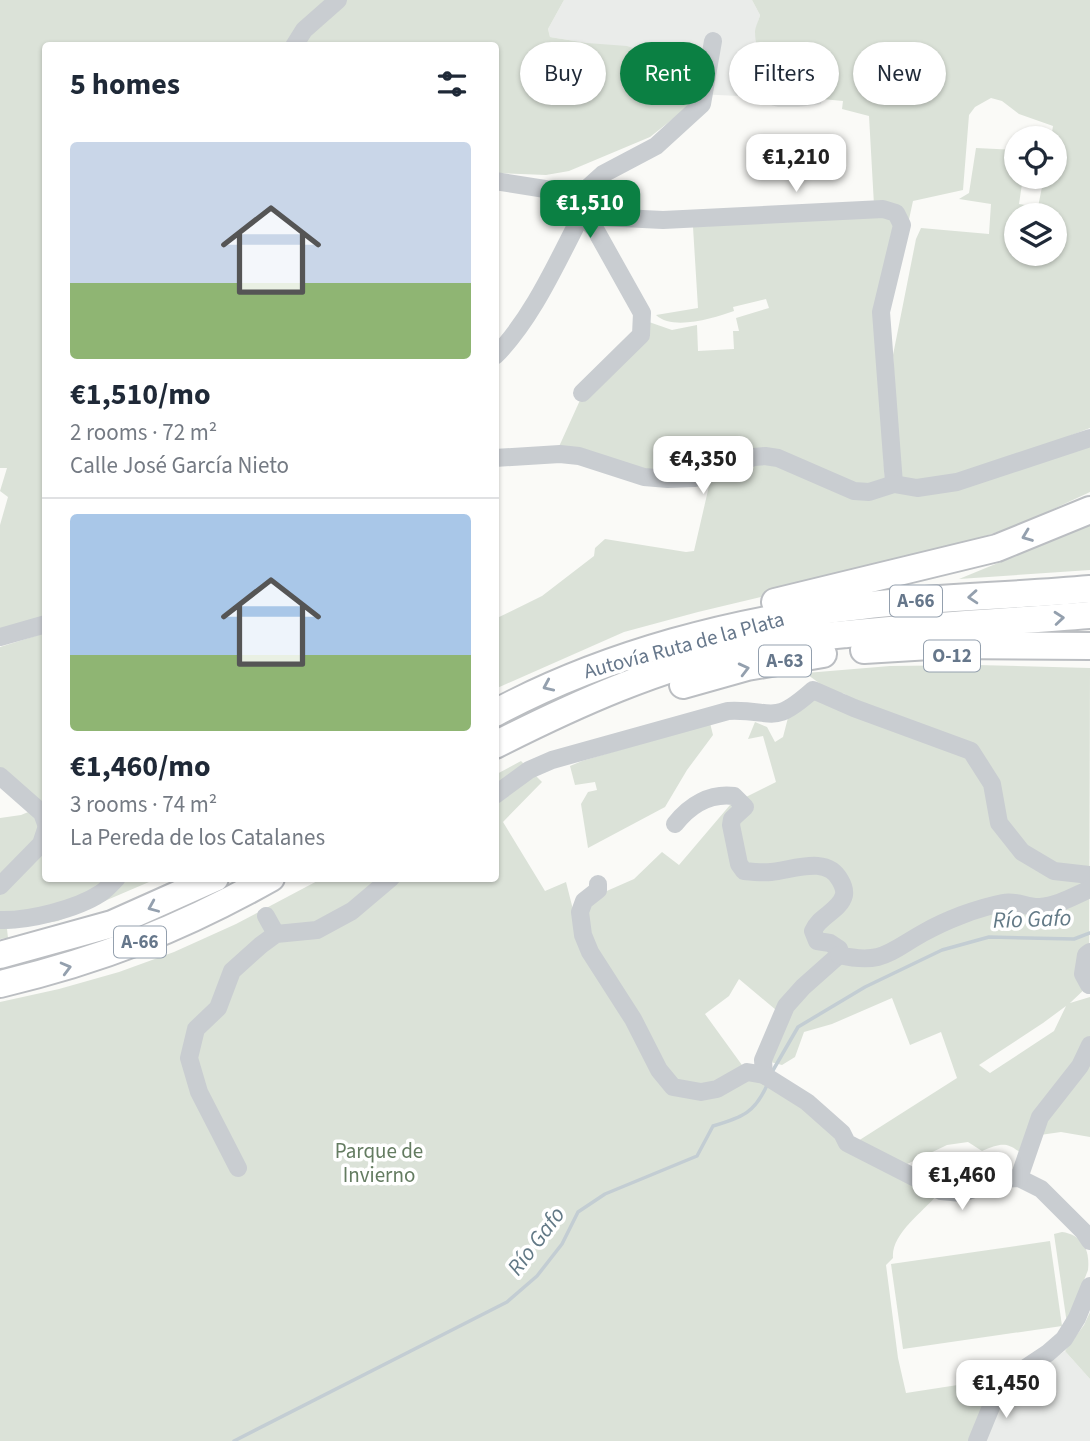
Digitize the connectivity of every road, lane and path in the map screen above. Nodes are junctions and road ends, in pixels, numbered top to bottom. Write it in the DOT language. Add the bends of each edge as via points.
graph roads {
  1 [pos="338,0"];
  2 [pos="713,41"];
  3 [pos="296,42"];
  4 [pos="499,182"];
  5 [pos="581,216"];
  6 [pos="499,352"];
  7 [pos="582,393"];
  8 [pos="1090,438"];
  9 [pos="499,458"];
  10 [pos="894,484"];
  11 [pos="1090,510"];
  12 [pos="1090,589"];
  13 [pos="1090,615"];
  14 [pos="42,625"];
  15 [pos="0,637"];
  16 [pos="1090,646"];
  17 [pos="813,655"];
  18 [pos="1090,659"];
  19 [pos="603,664"];
  20 [pos="499,711"];
  21 [pos="499,743"];
  22 [pos="499,755"];
  23 [pos="0,776"];
  24 [pos="499,792"];
  25 [pos="42,812"];
  26 [pos="676,824"];
  27 [pos="42,841"];
  28 [pos="1090,875"];
  29 [pos="113,882"];
  30 [pos="206,882"];
  31 [pos="264,882"];
  32 [pos="386,882"];
  33 [pos="598,884"];
  34 [pos="0,886"];
  35 [pos="1090,889"];
  36 [pos="266,916"];
  37 [pos="0,920"];
  38 [pos="276,934"];
  39 [pos="1090,952"];
  40 [pos="0,955"];
  41 [pos="839,955"];
  42 [pos="0,984"];
  43 [pos="1089,985"];
  44 [pos="1090,1045"];
  45 [pos="764,1075"];
  46 [pos="238,1168"];
  47 [pos="1019,1178"];
  48 [pos="1090,1241"];
  49 [pos="1090,1286"];
  50 [pos="977,1441"];
  1 -- 3 [label="street"];
  2 -- 5 [label="street" via="702,104 656,146 603,174 583,192"];
  4 -- 5 [label="street" via="564,192"];
  5 -- 6 [label="street" via="543,288"];
  5 -- 7 [label="street" via="595,229 642,313 641,335"];
  5 -- 10 [label="street" via="663,220 883,209 896,213 902,225 881,312"];
  8 -- 10 [label="street" via="957,482 917,488"];
  9 -- 10 [label="street" via="560,454 644,477 695,478 765,456 854,491 869,492"];
  11 -- 19 [label="highway, one-way" via="997,548 687,625"];
  12 -- 19 [label="highway, Autovía Ruta de la Plata / A-66, one-way" via="802,614 744,624"];
  21 -- 13 [label="highway, Autovía Ruta de la Plata / A-66, one-way" via="642,678 747,648 901,628"];
  14 -- 15 [label="street"];
  16 -- 17 [label="highway, A-63" via="899,646"];
  17 -- 18 [label="highway, O-12"];
  22 -- 17 [label="highway, A-63, one-way" via="652,693"];
  19 -- 20 [label="highway, Autovía Ruta de la Plata / A-66, one-way"];
  23 -- 25 [label="street"];
  24 -- 28 [label="street" via="529,769 552,760 728,711 774,716 790,710 813,690 971,751 992,784 999,823 1022,852 1054,871"];
  26 -- 41 [label="street" via="705,800 720,794 734,796 745,807 731,825 738,864 744,871 832,869 842,883 844,897 813,931 817,941 838,948"];
  27 -- 34 [label="street"];
  29 -- 37 [label="street" via="100,894 59,911"];
  30 -- 40 [label="highway, A-66, one-way" via="111,924"];
  42 -- 31 [label="highway, A-66, one-way" via="114,952 213,910"];
  32 -- 38 [label="street" via="352,911 317,930"];
  33 -- 45 [label="street" via="580,912 583,935 673,1087 701,1092 717,1089 747,1072"];
  35 -- 41 [label="street" via="1056,904 1003,903 962,916 924,932 892,954 868,959"];
  36 -- 38 [label="street"];
  38 -- 46 [label="street" via="232,971 218,1008 196,1028 190,1058 199,1092"];
  39 -- 43 [label="street" via="1083,974"];
  41 -- 45 [label="street" via="786,1006 762,1060"];
  44 -- 47 [label="street" via="1080,1066 1040,1117"];
  45 -- 47 [label="street" via="807,1102 847,1143 941,1191 962,1193"];
  47 -- 48 [label="street" via="1041,1189"];
  49 -- 50 [label="street" via="1065,1339 1000,1385"];
}
